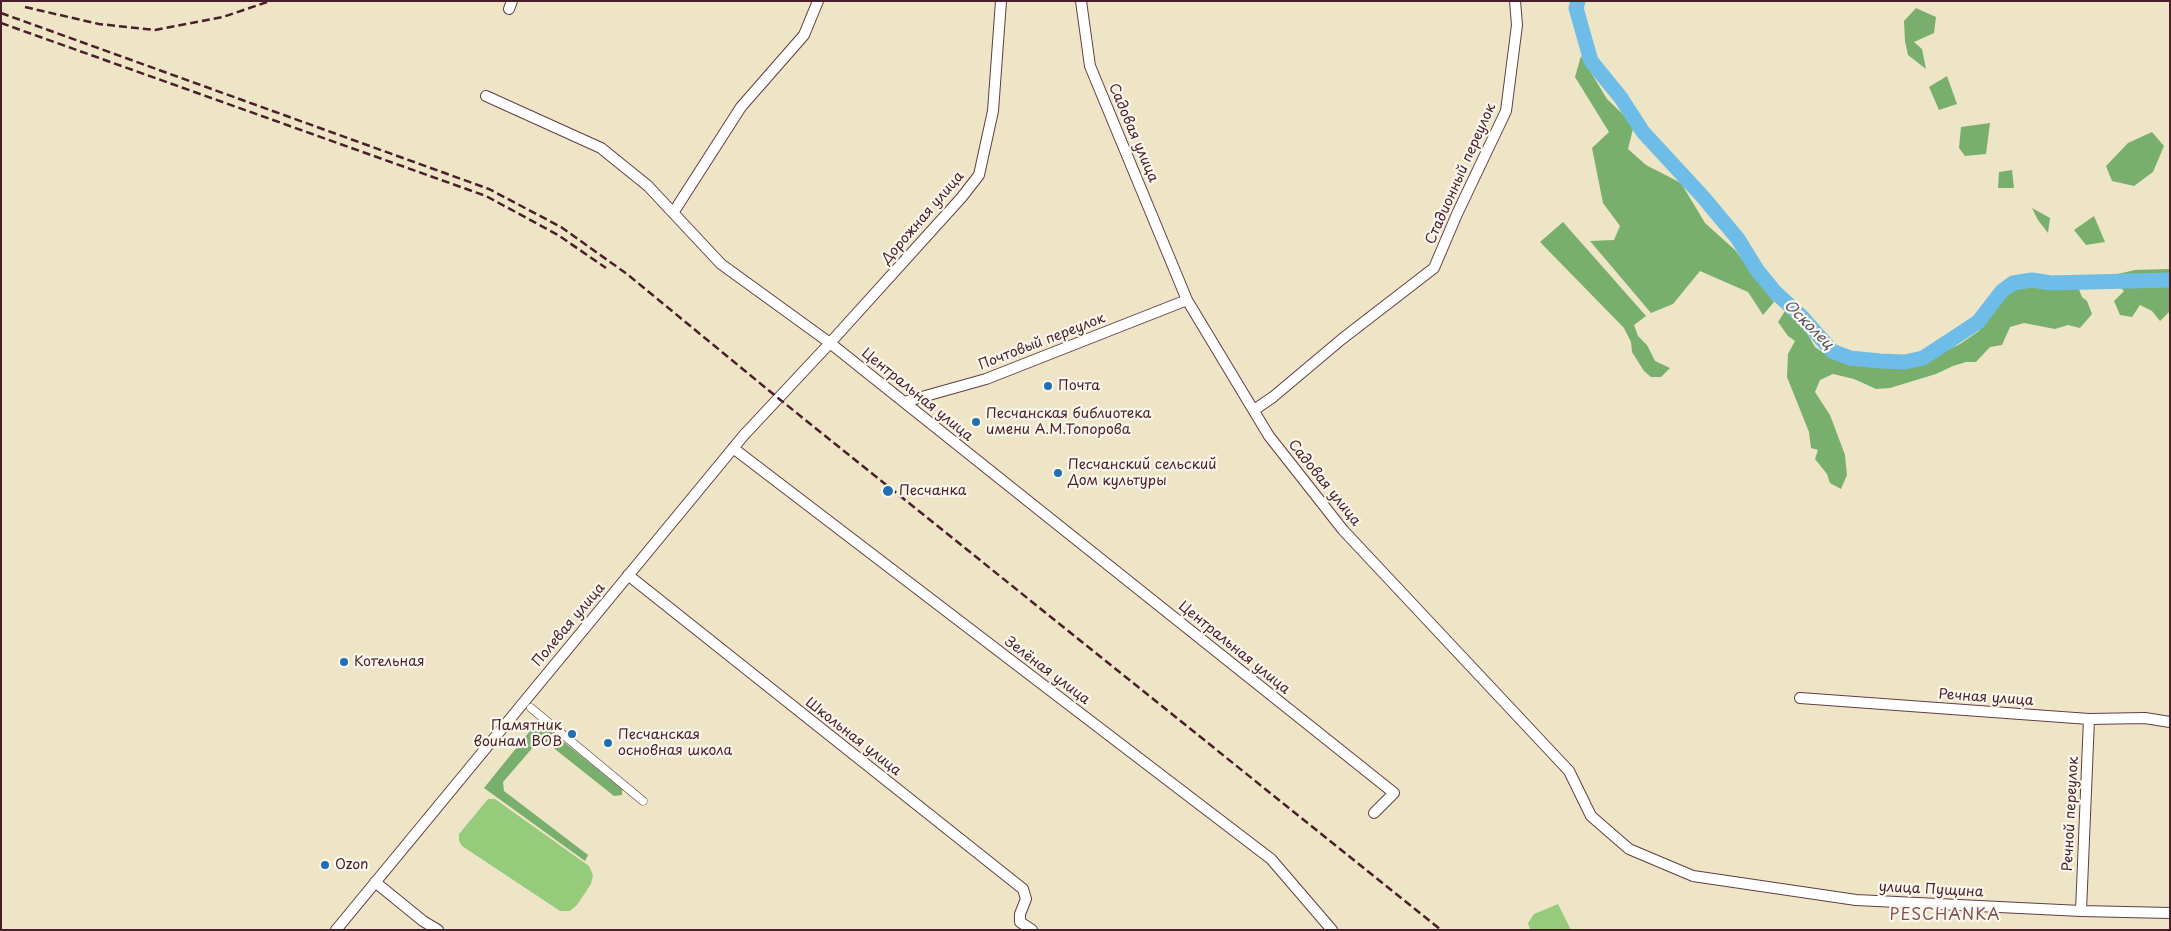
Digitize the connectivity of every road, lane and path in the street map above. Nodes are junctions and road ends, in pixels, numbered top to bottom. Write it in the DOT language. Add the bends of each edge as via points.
graph roads {
  1 [pos="818,1"];
  2 [pos="1001,1"];
  3 [pos="1081,1"];
  4 [pos="1514,1"];
  5 [pos="486,96"];
  6 [pos="673,213"];
  7 [pos="1187,300"];
  8 [pos="830,343"];
  9 [pos="904,402"];
  10 [pos="1254,410"];
  11 [pos="733,448"];
  12 [pos="628,575"];
  13 [pos="1800,698"];
  14 [pos="531,708"];
  15 [pos="2089,719"];
  16 [pos="2170,722"];
  17 [pos="643,801"];
  18 [pos="1374,813"];
  19 [pos="1693,876"];
  20 [pos="375,882"];
  21 [pos="2081,910"];
  22 [pos="2170,913"];
  23 [pos="1331,929"];
  24 [pos="336,930"];
  25 [pos="438,930"];
  26 [pos="1032,930"];
  1 -- 6 [label="street" via="804,35 741,107"];
  2 -- 8 [label="street, Дорожная улица" via="993,111 979,174"];
  3 -- 7 [label="street, Садовая улица" via="1090,66"];
  4 -- 10 [label="street, Стадионный переулок" via="1517,25 1506,111 1434,268"];
  5 -- 6 [label="street, Центральная улица" via="601,148 648,186"];
  6 -- 8 [label="street, Центральная улица" via="721,264"];
  7 -- 9 [label="street, Почтовый переулок" via="986,380"];
  7 -- 10 [label="street, Садовая улица"];
  8 -- 9 [label="street, Центральная улица"];
  8 -- 11 [label="street, Полевая улица"];
  9 -- 18 [label="street, Центральная улица" via="1394,793"];
  10 -- 19 [label="street, Садовая улица" via="1269,436 1343,530 1569,771 1591,816 1629,849"];
  11 -- 12 [label="street, Полевая улица"];
  11 -- 23 [label="street, Зелёная улица" via="1271,859"];
  12 -- 20 [label="street, Полевая улица"];
  12 -- 26 [label="street, Школьная улица" via="1023,889 1026,899 1020,922"];
  13 -- 15 [label="street, Речная улица"];
  14 -- 17 [label="street"];
  15 -- 16 [label="street, Речная улица" via="2145,718"];
  15 -- 21 [label="street, Речной переулок"];
  19 -- 21 [label="street, улица Пущина" via="1856,900"];
  20 -- 24 [label="street, Полевая улица"];
  20 -- 25 [label="street"];
  21 -- 22 [label="street, улица Пущина"];
}
